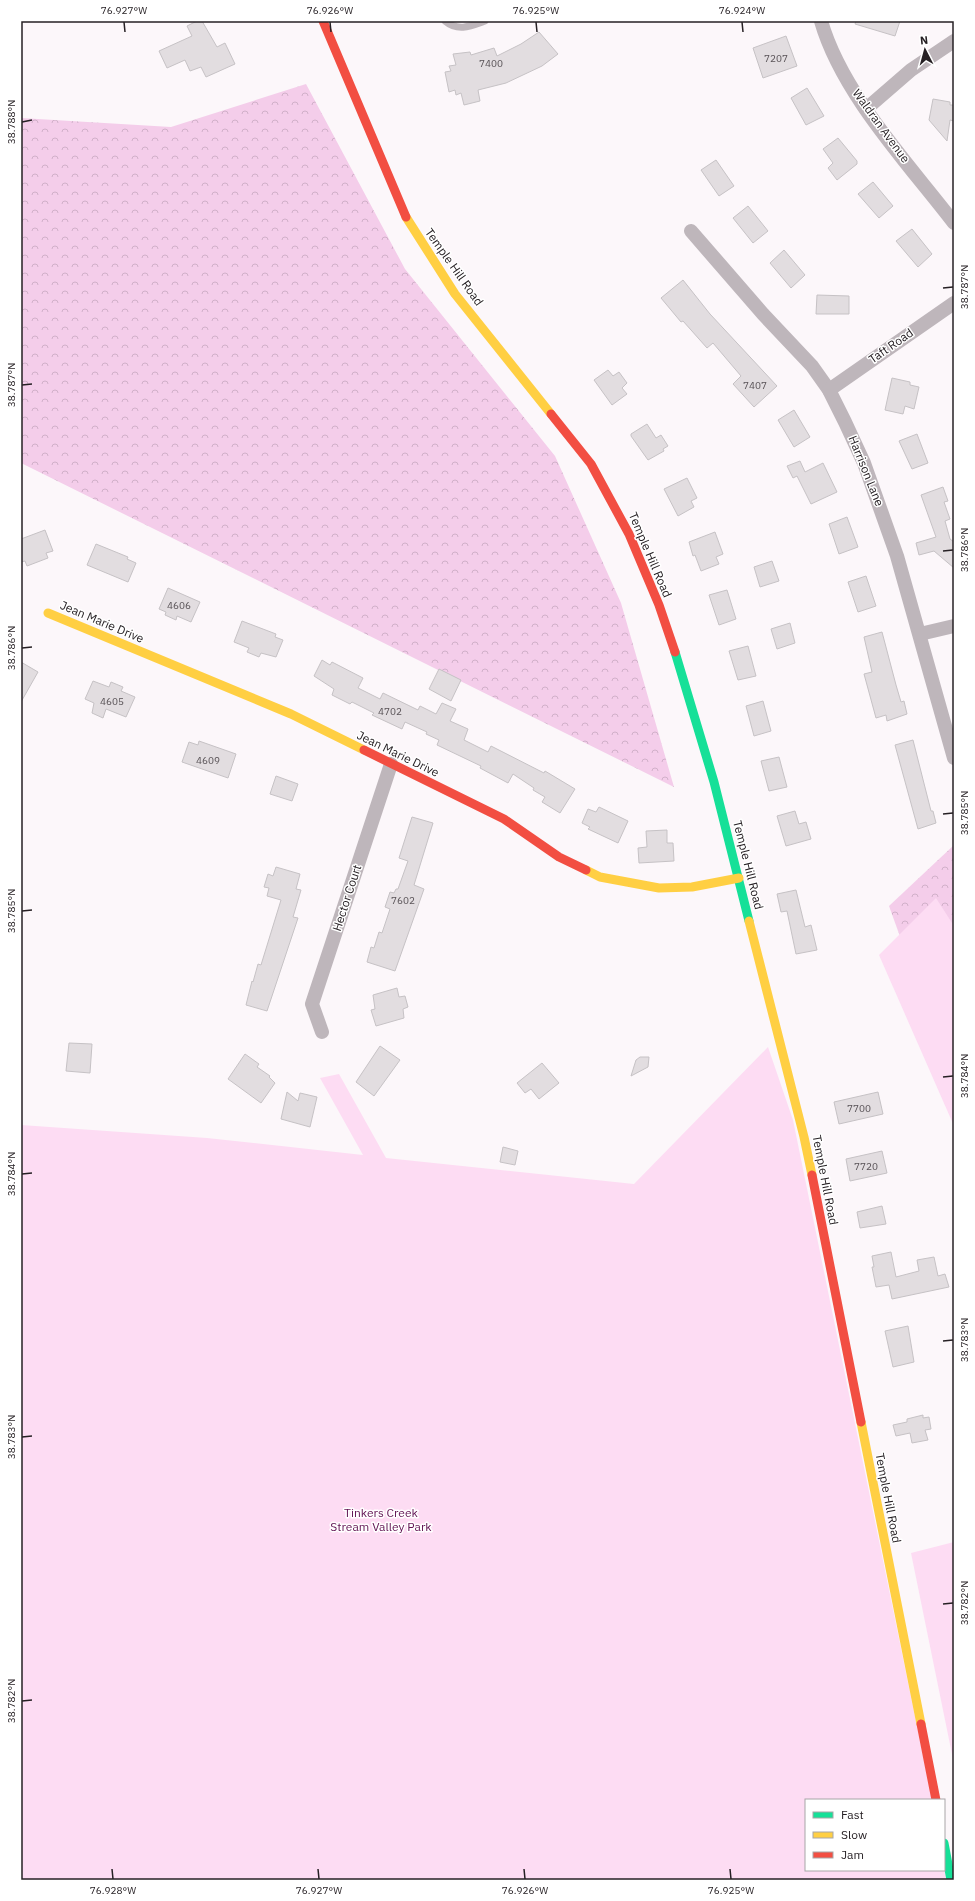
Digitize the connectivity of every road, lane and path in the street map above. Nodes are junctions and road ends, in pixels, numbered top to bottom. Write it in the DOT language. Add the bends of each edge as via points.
graph roads {
  1 [pos="322,21"];
  2 [pos="445,21"];
  3 [pos="485,21"];
  4 [pos="822,21"];
  5 [pos="954,41"];
  6 [pos="866,109"];
  7 [pos="954,223"];
  8 [pos="691,231"];
  9 [pos="954,302"];
  10 [pos="829,390"];
  11 [pos="48,613"];
  12 [pos="954,626"];
  13 [pos="920,634"];
  14 [pos="954,758"];
  15 [pos="391,764"];
  16 [pos="739,878"];
  17 [pos="322,1032"];
  18 [pos="936,1799"];
  19 [pos="945,1848"];
  20 [pos="951,1880"];
  1 -- 16 [label="main road, Temple Hill Road" via="405,216 455,294 591,464 629,534 676,655 714,782"];
  2 -- 3 [label="lane" via="450,26 466,28"];
  4 -- 6 [label="street, Waldran Avenue" via="833,53"];
  5 -- 6 [label="street" via="911,70"];
  6 -- 7 [label="street, Waldran Avenue"];
  8 -- 10 [label="street, Harrison Lane" via="763,314 802,354"];
  9 -- 10 [label="street, Taft Road"];
  10 -- 13 [label="street, Harrison Lane" via="858,449 876,496"];
  11 -- 15 [label="main road, Jean Marie Drive" via="290,714"];
  12 -- 13 [label="street"];
  13 -- 14 [label="street, Harrison Lane"];
  15 -- 16 [label="main road, Jean Marie Drive" via="504,819 559,857 600,877 659,888 692,887"];
  15 -- 17 [label="street, Hector Court" via="312,1004"];
  16 -- 18 [label="main road, Temple Hill Road" via="804,1137"];
  19 -- 20 [label="main road"];
}
